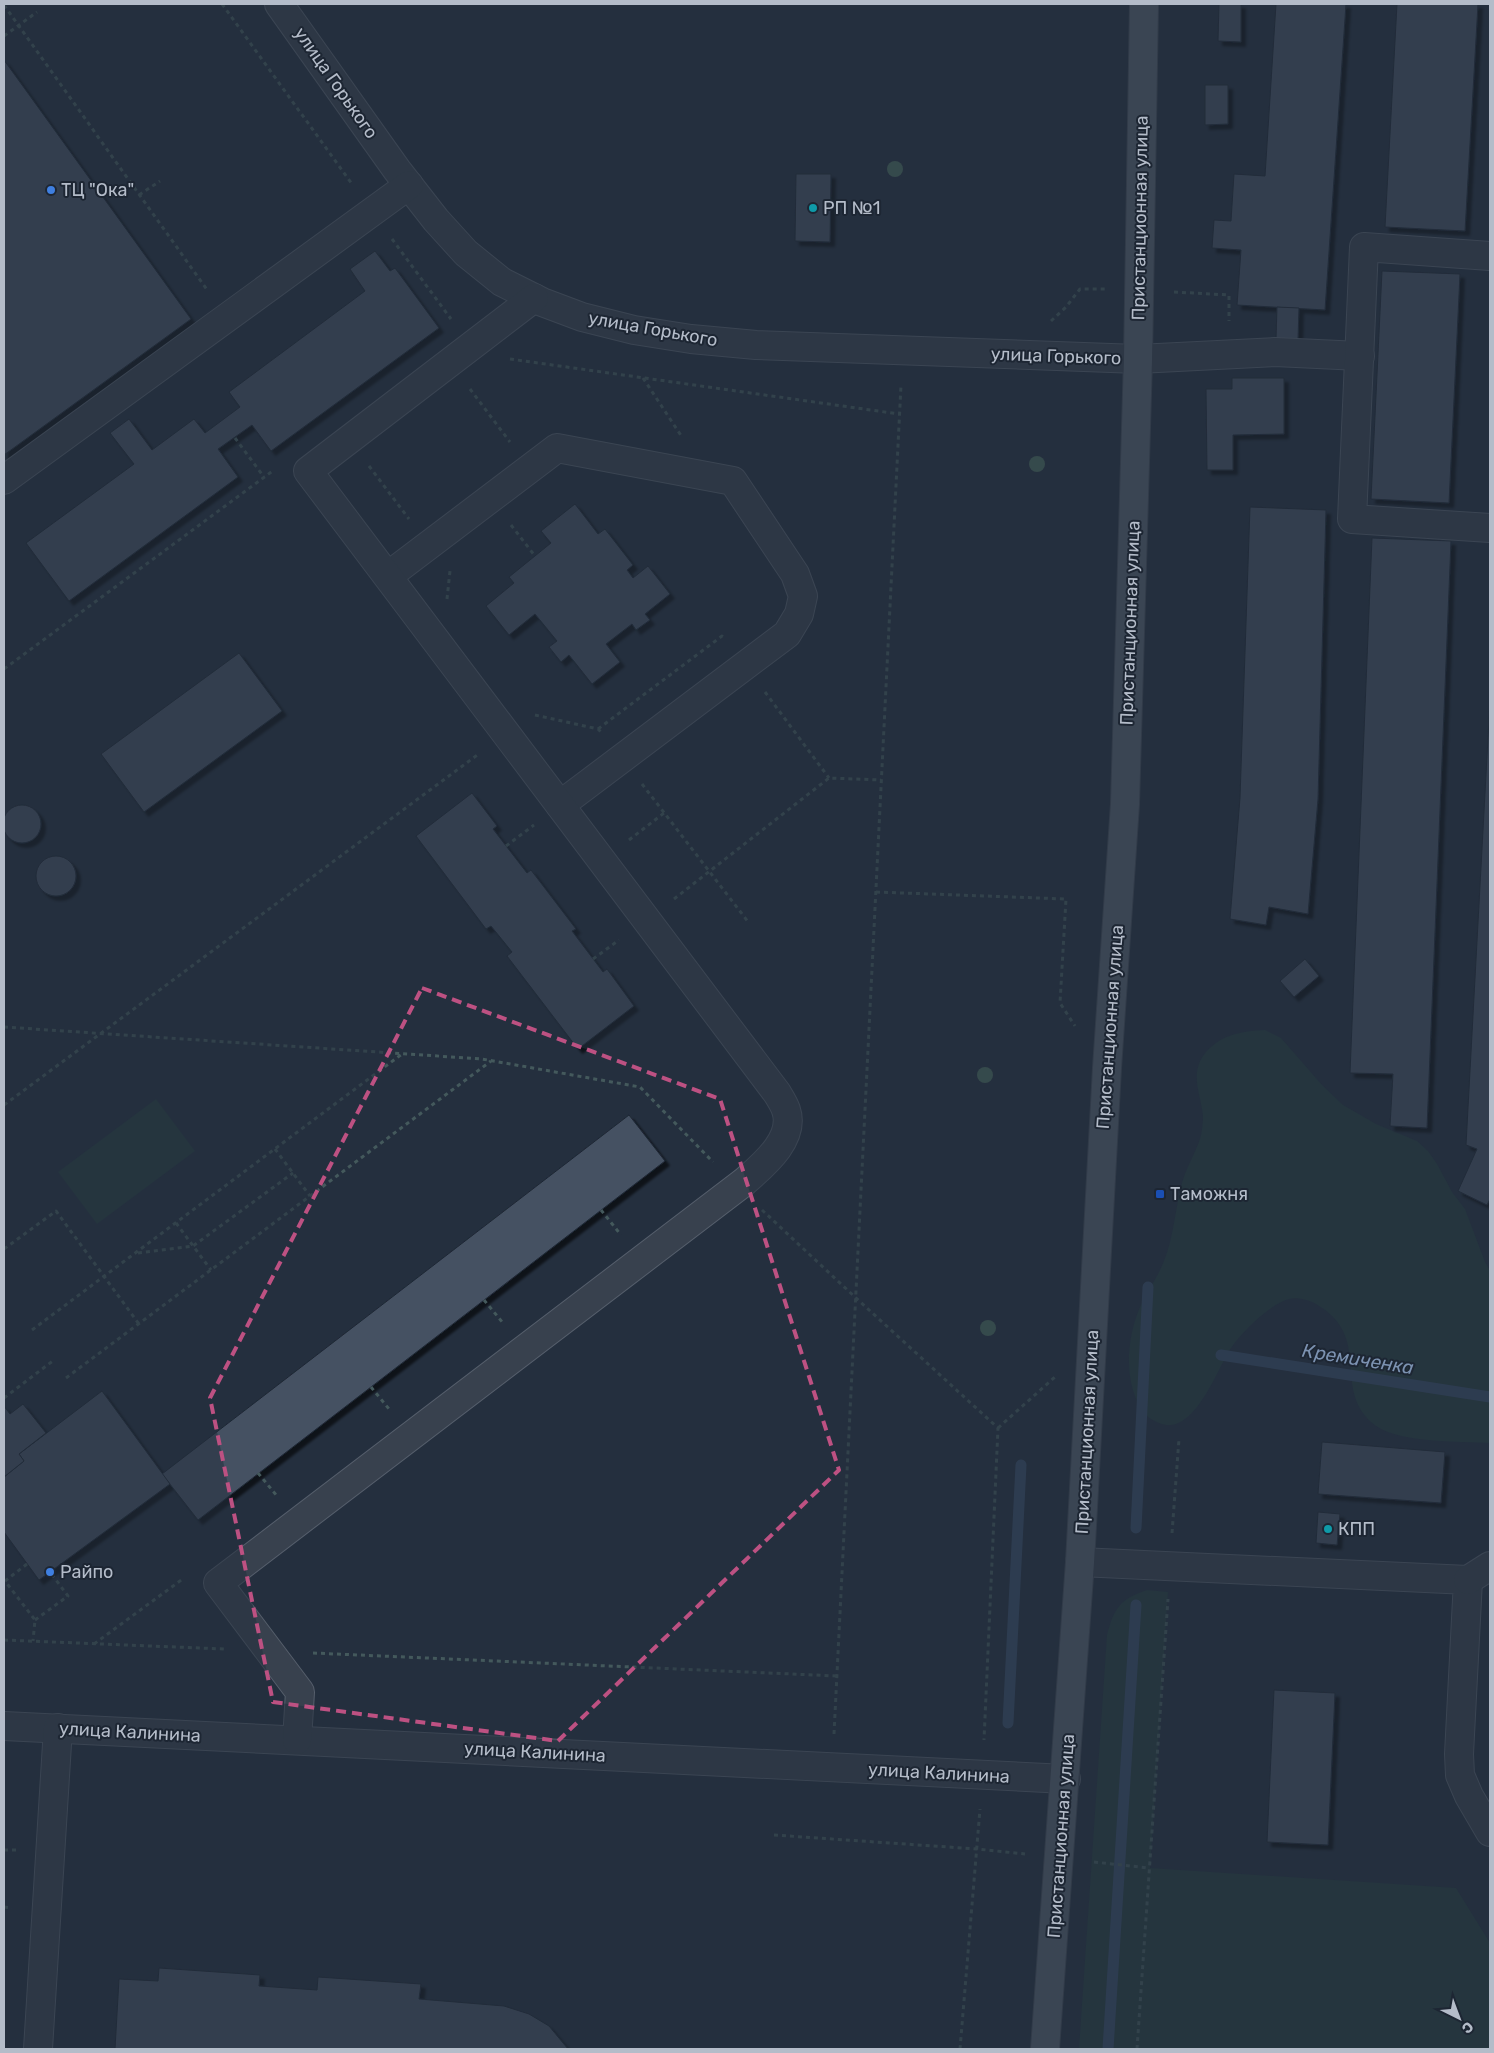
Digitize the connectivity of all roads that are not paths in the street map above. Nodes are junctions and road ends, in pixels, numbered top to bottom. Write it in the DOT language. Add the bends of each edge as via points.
graph roads {
  1 [pos="279,4"];
  2 [pos="1144,4"];
  3 [pos="410,185"];
  4 [pos="1490,256"];
  5 [pos="534,298"];
  6 [pos="1360,356"];
  7 [pos="1138,359"];
  8 [pos="4,480"];
  9 [pos="1490,528"];
  10 [pos="388,576"];
  11 [pos="551,812"];
  12 [pos="1080,1562"];
  13 [pos="1479,1573"];
  14 [pos="4,1726"];
  15 [pos="58,1728"];
  16 [pos="297,1740"];
  17 [pos="1066,1779"];
  18 [pos="1490,1832"];
  19 [pos="38,2049"];
  20 [pos="1046,2049"];
  1 -- 3 [label="street, улица Горького"];
  2 -- 7 [label="main road, Пристанционная улица"];
  3 -- 5 [label="street, улица Горького" via="466,253 502,282"];
  3 -- 8 [label="street"];
  4 -- 6 [label="street" via="1364,247"];
  5 -- 7 [label="street, улица Горького" via="582,317 691,339 756,345"];
  5 -- 10 [label="street" via="308,471"];
  6 -- 7 [label="street, улица Горького" via="1275,352"];
  6 -- 9 [label="street" via="1352,519"];
  7 -- 12 [label="main road, Пристанционная улица" via="1124,804"];
  10 -- 11 [label="street" via="507,733"];
  10 -- 11 [label="street" via="557,448 733,481 795,574 803,596 799,614 787,634"];
  11 -- 16 [label="street" via="602,860 777,1093 787,1112 787,1130 779,1146 744,1182 218,1583 300,1692"];
  12 -- 13 [label="street"];
  12 -- 17 [label="main road, Пристанционная улица"];
  13 -- 18 [label="street" via="1459,1754 1460,1775"];
  14 -- 15 [label="street, улица Калинина"];
  15 -- 16 [label="street, улица Калинина"];
  15 -- 19 [label="street"];
  16 -- 17 [label="street, улица Калинина"];
  17 -- 20 [label="main road, Пристанционная улица"];
}
